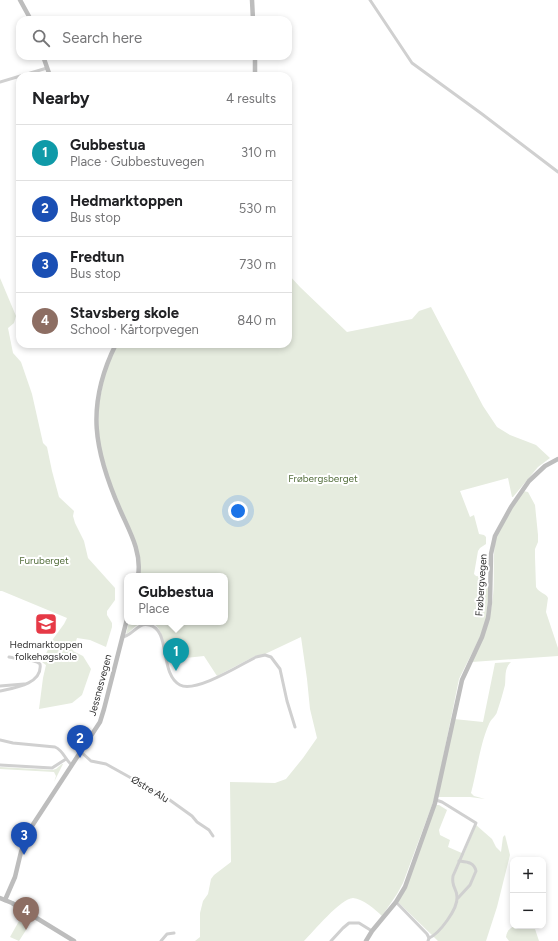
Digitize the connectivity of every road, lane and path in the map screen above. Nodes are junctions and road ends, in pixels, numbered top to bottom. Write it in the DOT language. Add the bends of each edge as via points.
graph roads {
  1 [pos="20,0"];
  2 [pos="252,0"];
  3 [pos="370,0"];
  4 [pos="29,16"];
  5 [pos="253,16"];
  6 [pos="44,60"];
  7 [pos="255,60"];
  8 [pos="47,68"];
  9 [pos="34,72"];
  10 [pos="48,72"];
  11 [pos="255,72"];
  12 [pos="16,77"];
  13 [pos="0,82"];
  14 [pos="558,172"];
  15 [pos="114,348"];
  16 [pos="558,458"];
  17 [pos="138,573"];
  18 [pos="125,625"];
  19 [pos="143,625"];
  20 [pos="150,625"];
  21 [pos="122,637"];
  22 [pos="9,657"];
  23 [pos="26,684"];
  24 [pos="0,686"];
  25 [pos="0,691"];
  26 [pos="295,727"];
  27 [pos="0,740"];
  28 [pos="81,752"];
  29 [pos="66,759"];
  30 [pos="0,765"];
  31 [pos="72,765"];
  32 [pos="436,800"];
  33 [pos="213,836"];
  34 [pos="459,861"];
  35 [pos="458,898"];
  36 [pos="2,899"];
  37 [pos="396,902"];
  38 [pos="372,931"];
  39 [pos="174,933"];
  40 [pos="429,939"];
  41 [pos="74,941"];
  42 [pos="161,941"];
  43 [pos="331,941"];
  44 [pos="366,941"];
  1 -- 4 [label="main road"];
  2 -- 5 [label="main road"];
  3 -- 14 [label="street" via="412,63"];
  6 -- 8 [label="main road"];
  7 -- 11 [label="main road"];
  8 -- 9 [label="street"];
  8 -- 10 [label="main road"];
  12 -- 13 [label="street"];
  15 -- 17 [label="main road" via="100,386 97,437 108,482 136,548"];
  16 -- 32 [label="main road, Frøbergvegen" via="529,481 495,536 491,554 488,618 460,684"];
  18 -- 21 [label="main road, Jessnesvegen"];
  19 -- 21 [label="street"];
  20 -- 26 [label="street" via="160,634 168,668 174,681 186,687 206,683 256,657 272,657 280,669"];
  21 -- 28 [label="main road, Jessnesvegen" via="102,717"];
  22 -- 23 [label="street" via="39,663 40,671"];
  23 -- 24 [label="street"];
  23 -- 25 [label="street"];
  27 -- 29 [label="street" via="55,747 61,750"];
  28 -- 31 [label="main road, Jessnesvegen"];
  28 -- 33 [label="street, Østre Alu" via="91,762 106,764 167,798 209,830"];
  29 -- 30 [label="street" via="52,768"];
  29 -- 31 [label="street"];
  31 -- 36 [label="main road, Jessnesvegen" via="30,829 15,877"];
  32 -- 34 [label="street" via="476,823"];
  32 -- 37 [label="main road, Frøbergvegen" via="405,887"];
  34 -- 35 [label="street" via="452,882"];
  34 -- 35 [label="street" via="472,863 476,871 470,885"];
  35 -- 40 [label="street" via="444,925"];
  36 -- 41 [label="main road"];
  37 -- 38 [label="main road, Frøbergvegen"];
  37 -- 40 [label="street"];
  38 -- 43 [label="street" via="359,923 350,923"];
  38 -- 44 [label="main road, Frøbergvegen"];
  39 -- 42 [label="street" via="166,934"];
}
